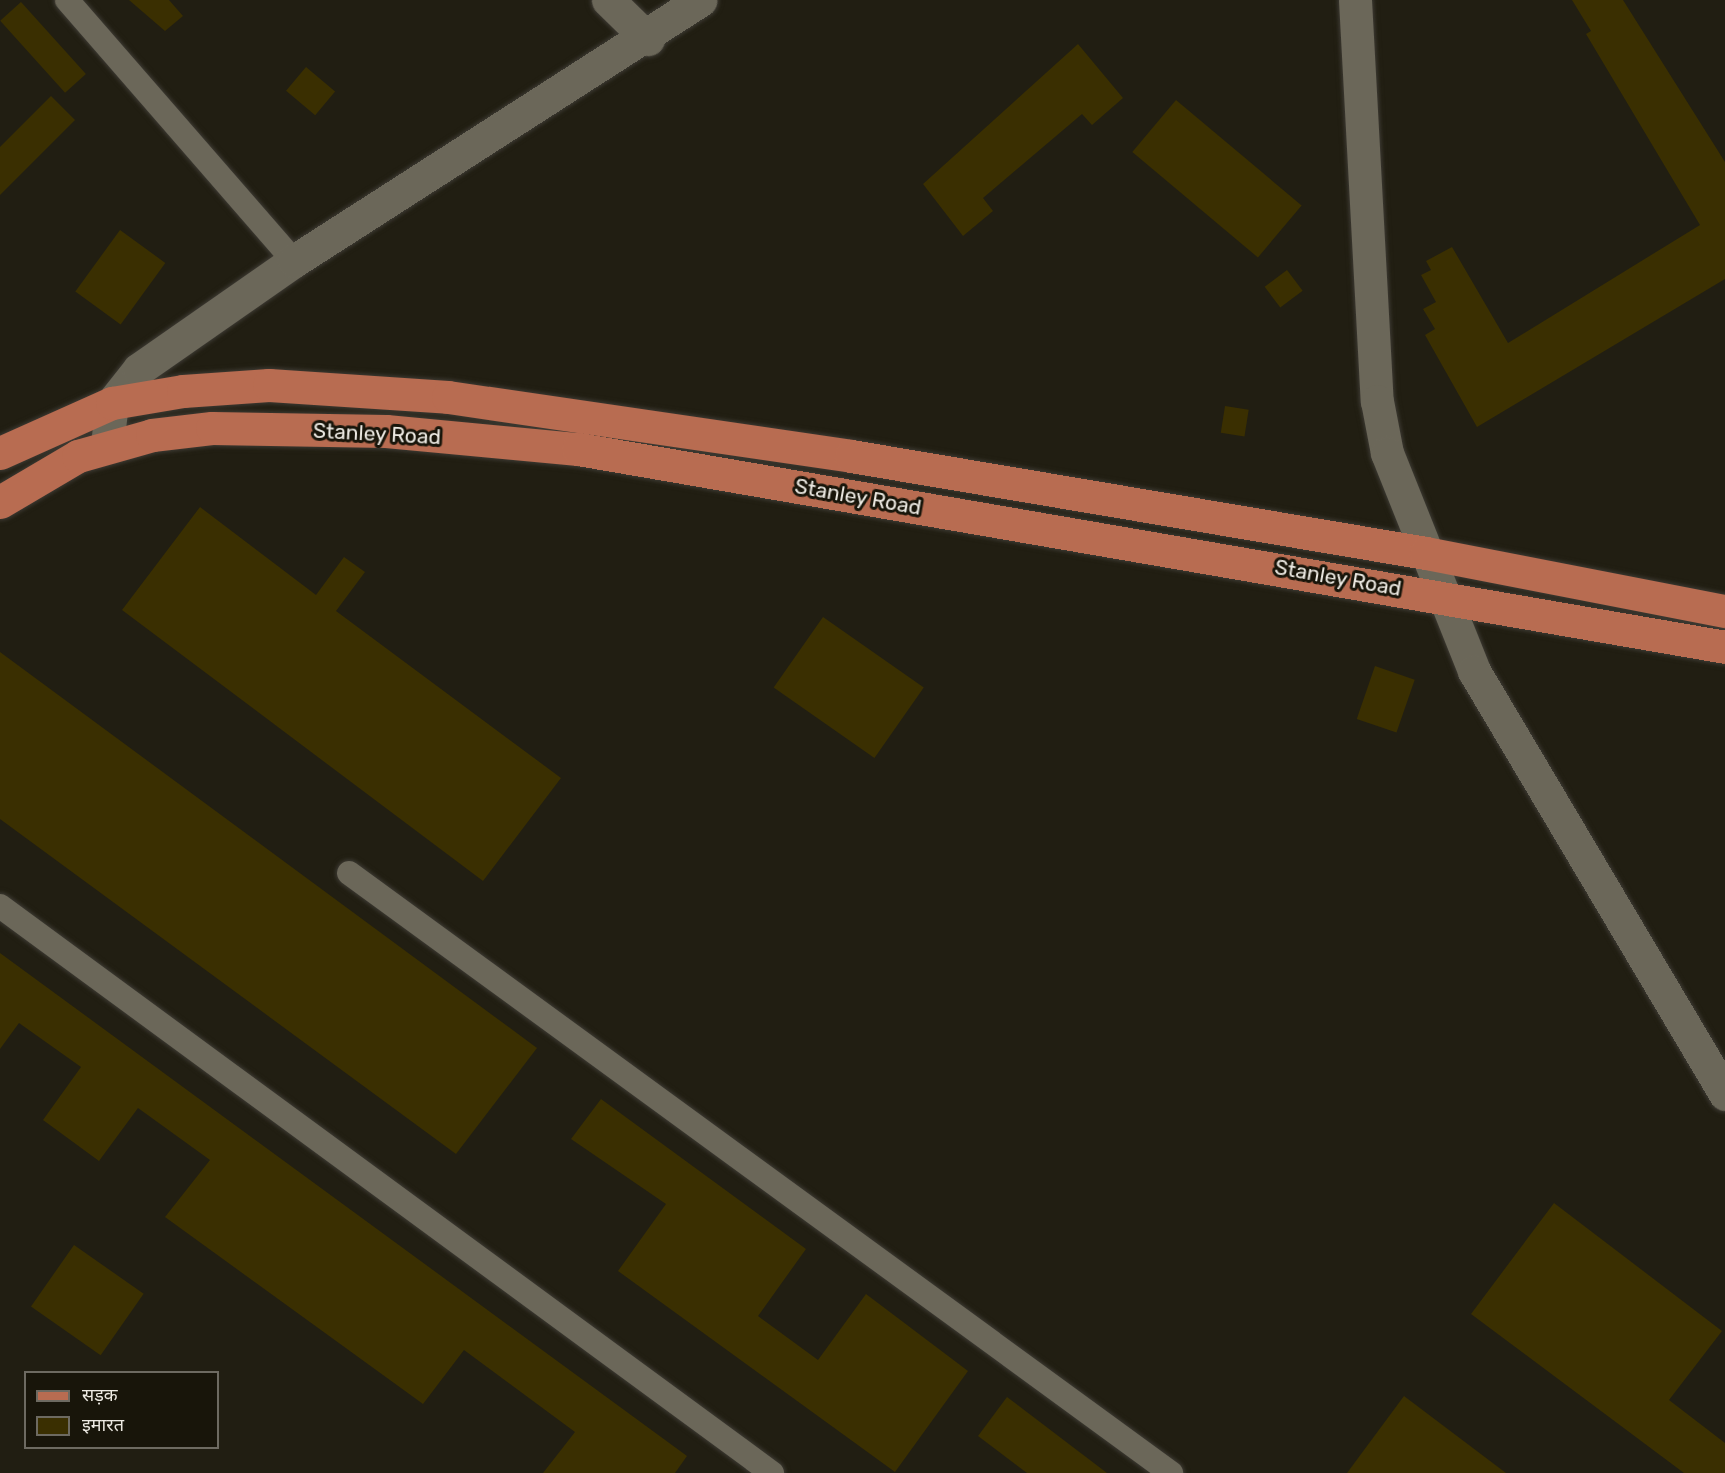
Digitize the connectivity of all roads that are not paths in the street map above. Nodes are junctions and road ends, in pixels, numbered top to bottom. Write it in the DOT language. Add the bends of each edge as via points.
graph roads {
  1 [pos="67,0"];
  2 [pos="608,0"];
  3 [pos="701,0"];
  4 [pos="1355,0"];
  5 [pos="648,39"];
  6 [pos="294,261"];
  7 [pos="112,403"];
  8 [pos="107,444"];
  9 [pos="0,453"];
  10 [pos="0,502"];
  11 [pos="1426,553"];
  12 [pos="1442,596"];
  13 [pos="1725,611"];
  14 [pos="1725,647"];
  15 [pos="349,873"];
  16 [pos="0,906"];
  17 [pos="1725,1094"];
  18 [pos="772,1473"];
  19 [pos="1171,1473"];
  1 -- 6 [label="street"];
  2 -- 5 [label="street"];
  3 -- 5 [label="street"];
  4 -- 11 [label="street" via="1377,401 1387,453"];
  5 -- 6 [label="street"];
  6 -- 7 [label="street" via="139,369"];
  7 -- 8 [label="street"];
  7 -- 9 [label="main road, Stanley Road"];
  7 -- 11 [label="main road, Stanley Road" via="269,385 448,397 851,456"];
  8 -- 10 [label="main road, Stanley Road"];
  8 -- 12 [label="main road, Stanley Road" via="212,428 386,431 578,449"];
  11 -- 12 [label="street"];
  11 -- 13 [label="main road, Stanley Road"];
  12 -- 14 [label="main road, Stanley Road"];
  12 -- 17 [label="street" via="1474,671"];
  15 -- 19 [label="street"];
  16 -- 18 [label="street"];
}
